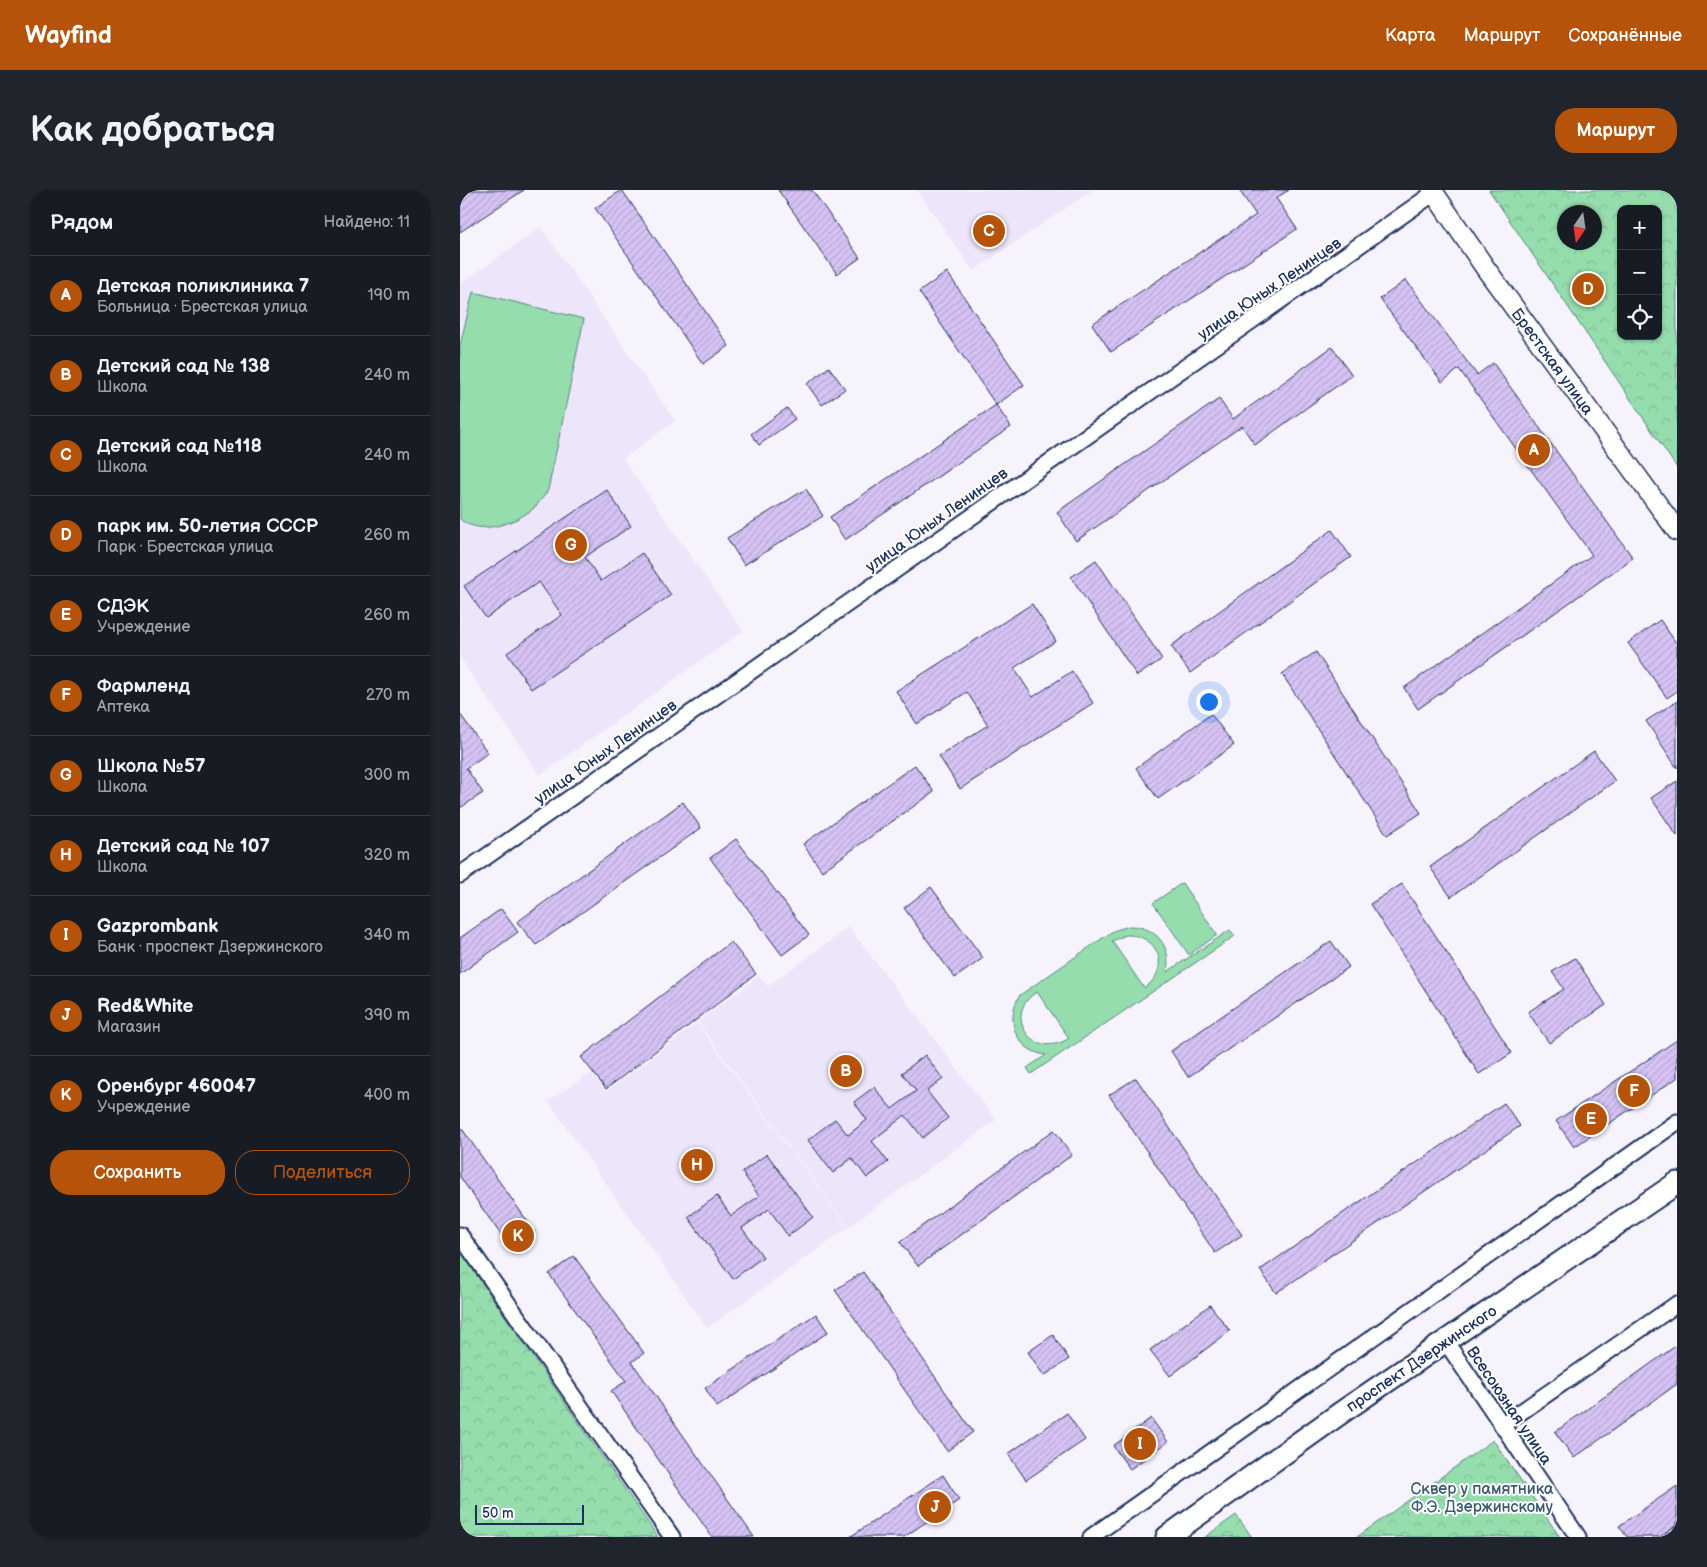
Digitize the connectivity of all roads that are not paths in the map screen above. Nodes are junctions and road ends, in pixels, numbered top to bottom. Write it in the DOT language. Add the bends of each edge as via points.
graph roads {
  1 [pos="1433,192"];
  2 [pos="1677,531"];
  3 [pos="460,875"];
  4 [pos="1677,1122"];
  5 [pos="1677,1183"];
  6 [pos="460,1235"];
  7 [pos="1677,1304"];
  8 [pos="1446,1342"];
  9 [pos="1502,1425"];
  10 [pos="672,1537"];
  11 [pos="1091,1537"];
  12 [pos="1168,1537"];
  13 [pos="1578,1537"];
  1 -- 2 [label="street, Брестская улица"];
  1 -- 3 [label="street, улица Юных Ленинцев"];
  4 -- 11 [label="street"];
  5 -- 8 [label="main road, проспект Дзержинского"];
  6 -- 10 [label="street"];
  7 -- 9 [label="street"];
  8 -- 9 [label="street, Всесоюзная улица"];
  8 -- 12 [label="main road, проспект Дзержинского"];
  9 -- 13 [label="street, Всесоюзная улица"];
}
